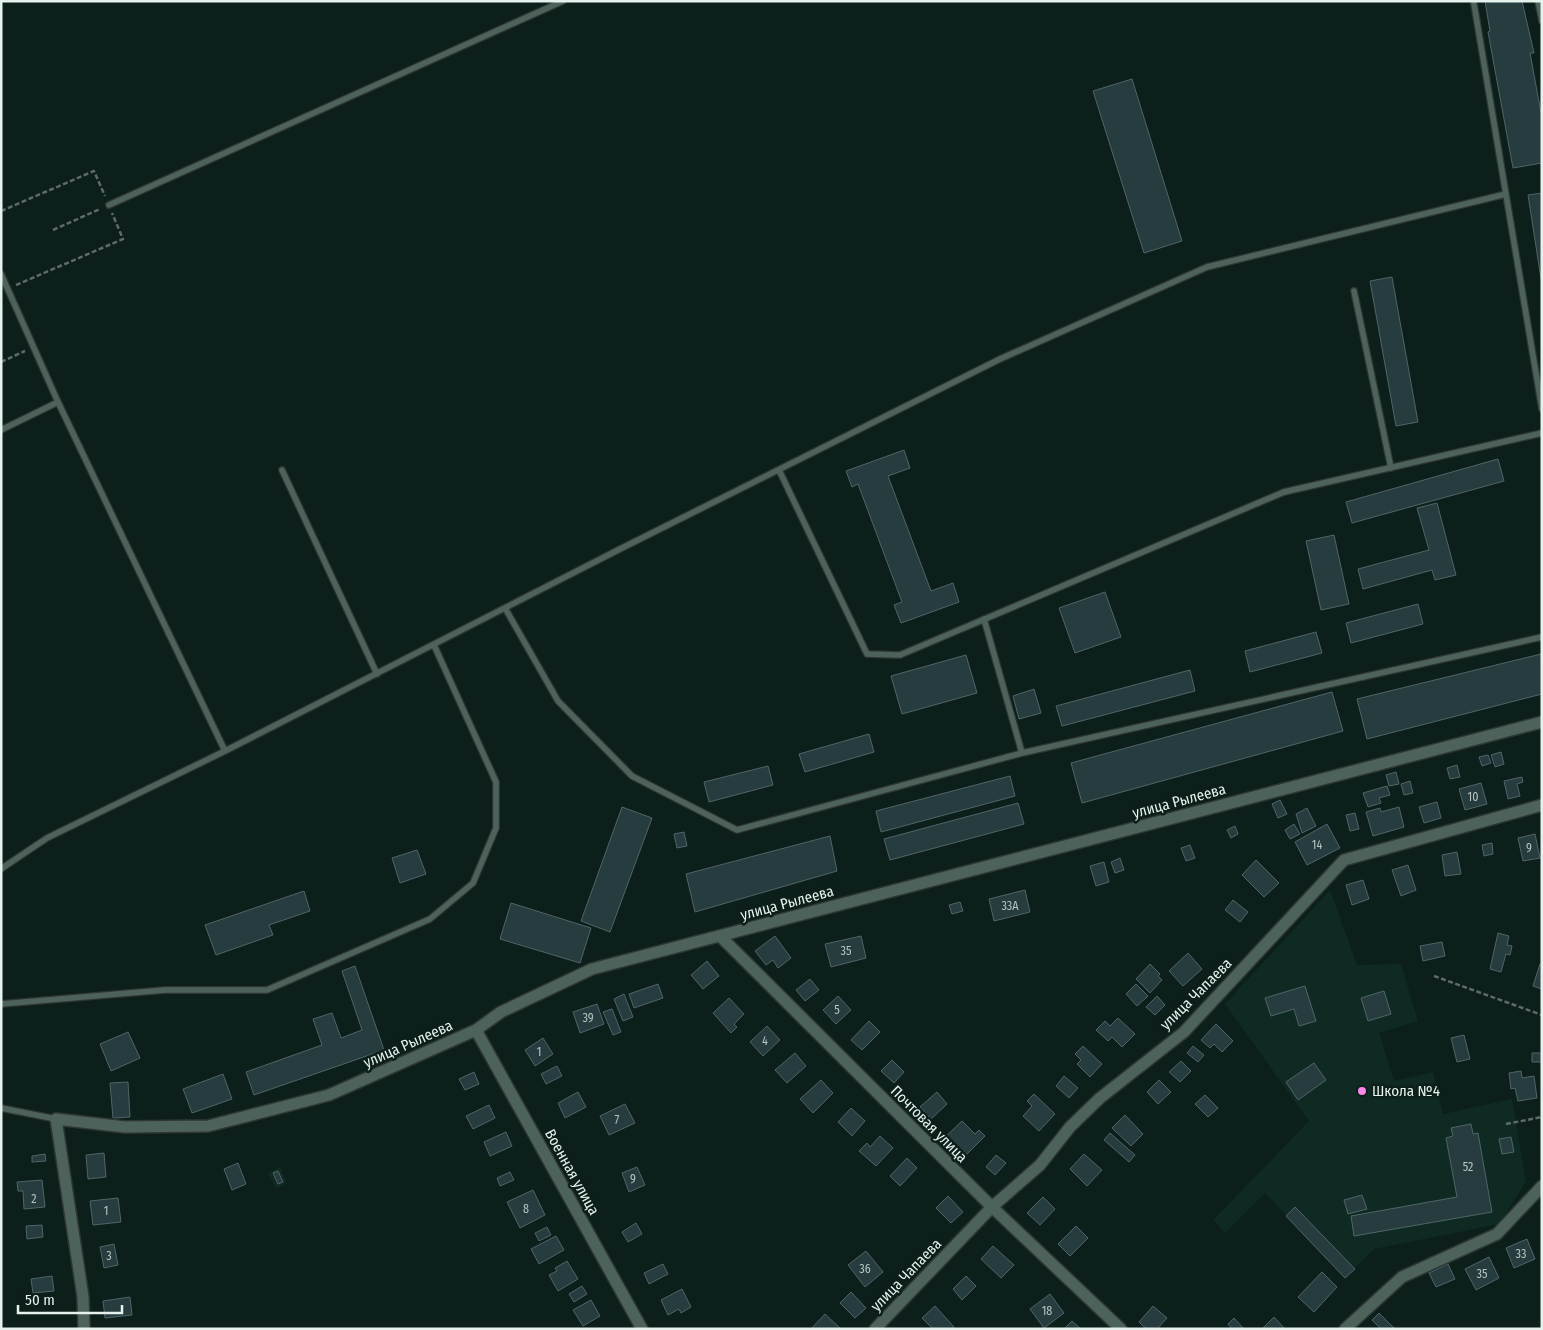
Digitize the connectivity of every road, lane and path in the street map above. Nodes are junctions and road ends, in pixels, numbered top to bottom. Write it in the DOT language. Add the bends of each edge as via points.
graph roads {
  1 [pos="563,1"];
  2 [pos="1538,1"];
  3 [pos="1474,4"];
  4 [pos="1542,21"];
  5 [pos="1506,194"];
  6 [pos="109,205"];
  7 [pos="1,211"];
  8 [pos="53,230"];
  9 [pos="1,274"];
  10 [pos="8,288"];
  11 [pos="1354,291"];
  12 [pos="33,348"];
  13 [pos="1,362"];
  14 [pos="58,402"];
  15 [pos="1542,409"];
  16 [pos="1,430"];
  17 [pos="1542,433"];
  18 [pos="1390,468"];
  19 [pos="282,470"];
  20 [pos="779,470"];
  21 [pos="505,608"];
  22 [pos="984,619"];
  23 [pos="1542,637"];
  24 [pos="434,645"];
  25 [pos="377,674"];
  26 [pos="1542,722"];
  27 [pos="225,751"];
  28 [pos="1022,753"];
  29 [pos="1542,805"];
  30 [pos="1,869"];
  31 [pos="720,936"];
  32 [pos="1434,976"];
  33 [pos="1,1004"];
  34 [pos="1542,1014"];
  35 [pos="476,1030"];
  36 [pos="1,1108"];
  37 [pos="1542,1117"];
  38 [pos="56,1119"];
  39 [pos="1506,1124"];
  40 [pos="1542,1186"];
  41 [pos="992,1207"];
  42 [pos="84,1329"];
  43 [pos="642,1329"];
  44 [pos="875,1329"];
  45 [pos="1121,1329"];
  46 [pos="1345,1329"];
  1 -- 6 [label="lane"];
  2 -- 4 [label="lane"];
  3 -- 5 [label="lane"];
  5 -- 15 [label="lane"];
  5 -- 20 [label="lane" via="1207,267 1000,359"];
  6 -- 7 [label="path" via="94,171"];
  6 -- 8 [label="path"];
  6 -- 10 [label="path" via="123,239"];
  9 -- 10 [label="lane"];
  10 -- 12 [label="lane"];
  11 -- 18 [label="lane"];
  12 -- 13 [label="path"];
  12 -- 14 [label="lane"];
  14 -- 16 [label="lane"];
  14 -- 27 [label="lane"];
  17 -- 18 [label="lane"];
  18 -- 22 [label="lane" via="1284,492"];
  19 -- 25 [label="lane"];
  20 -- 21 [label="lane"];
  20 -- 22 [label="lane" via="867,654 900,655"];
  21 -- 24 [label="lane"];
  21 -- 28 [label="lane" via="558,701 632,776 737,830"];
  22 -- 28 [label="lane"];
  23 -- 28 [label="lane"];
  24 -- 25 [label="lane"];
  24 -- 33 [label="lane" via="496,782 496,828 473,883 430,920 267,990 166,990"];
  25 -- 27 [label="lane"];
  26 -- 31 [label="street, улица Рылеева"];
  27 -- 30 [label="lane" via="47,838"];
  29 -- 41 [label="street, улица Чапаева" via="1344,860 1184,1032 1100,1098 1070,1126 1040,1165"];
  31 -- 35 [label="street, улица Рылеева" via="592,969 501,1012"];
  31 -- 41 [label="street, Почтовая улица"];
  32 -- 34 [label="path"];
  35 -- 38 [label="street, улица Рылеева" via="329,1096 208,1126 125,1127"];
  35 -- 43 [label="street, Военная улица"];
  36 -- 38 [label="lane"];
  37 -- 39 [label="path"];
  38 -- 42 [label="street" via="83,1297"];
  40 -- 46 [label="street" via="1497,1234 1402,1277"];
  41 -- 44 [label="street, улица Чапаева"];
  41 -- 45 [label="street, Почтовая улица"];
}
